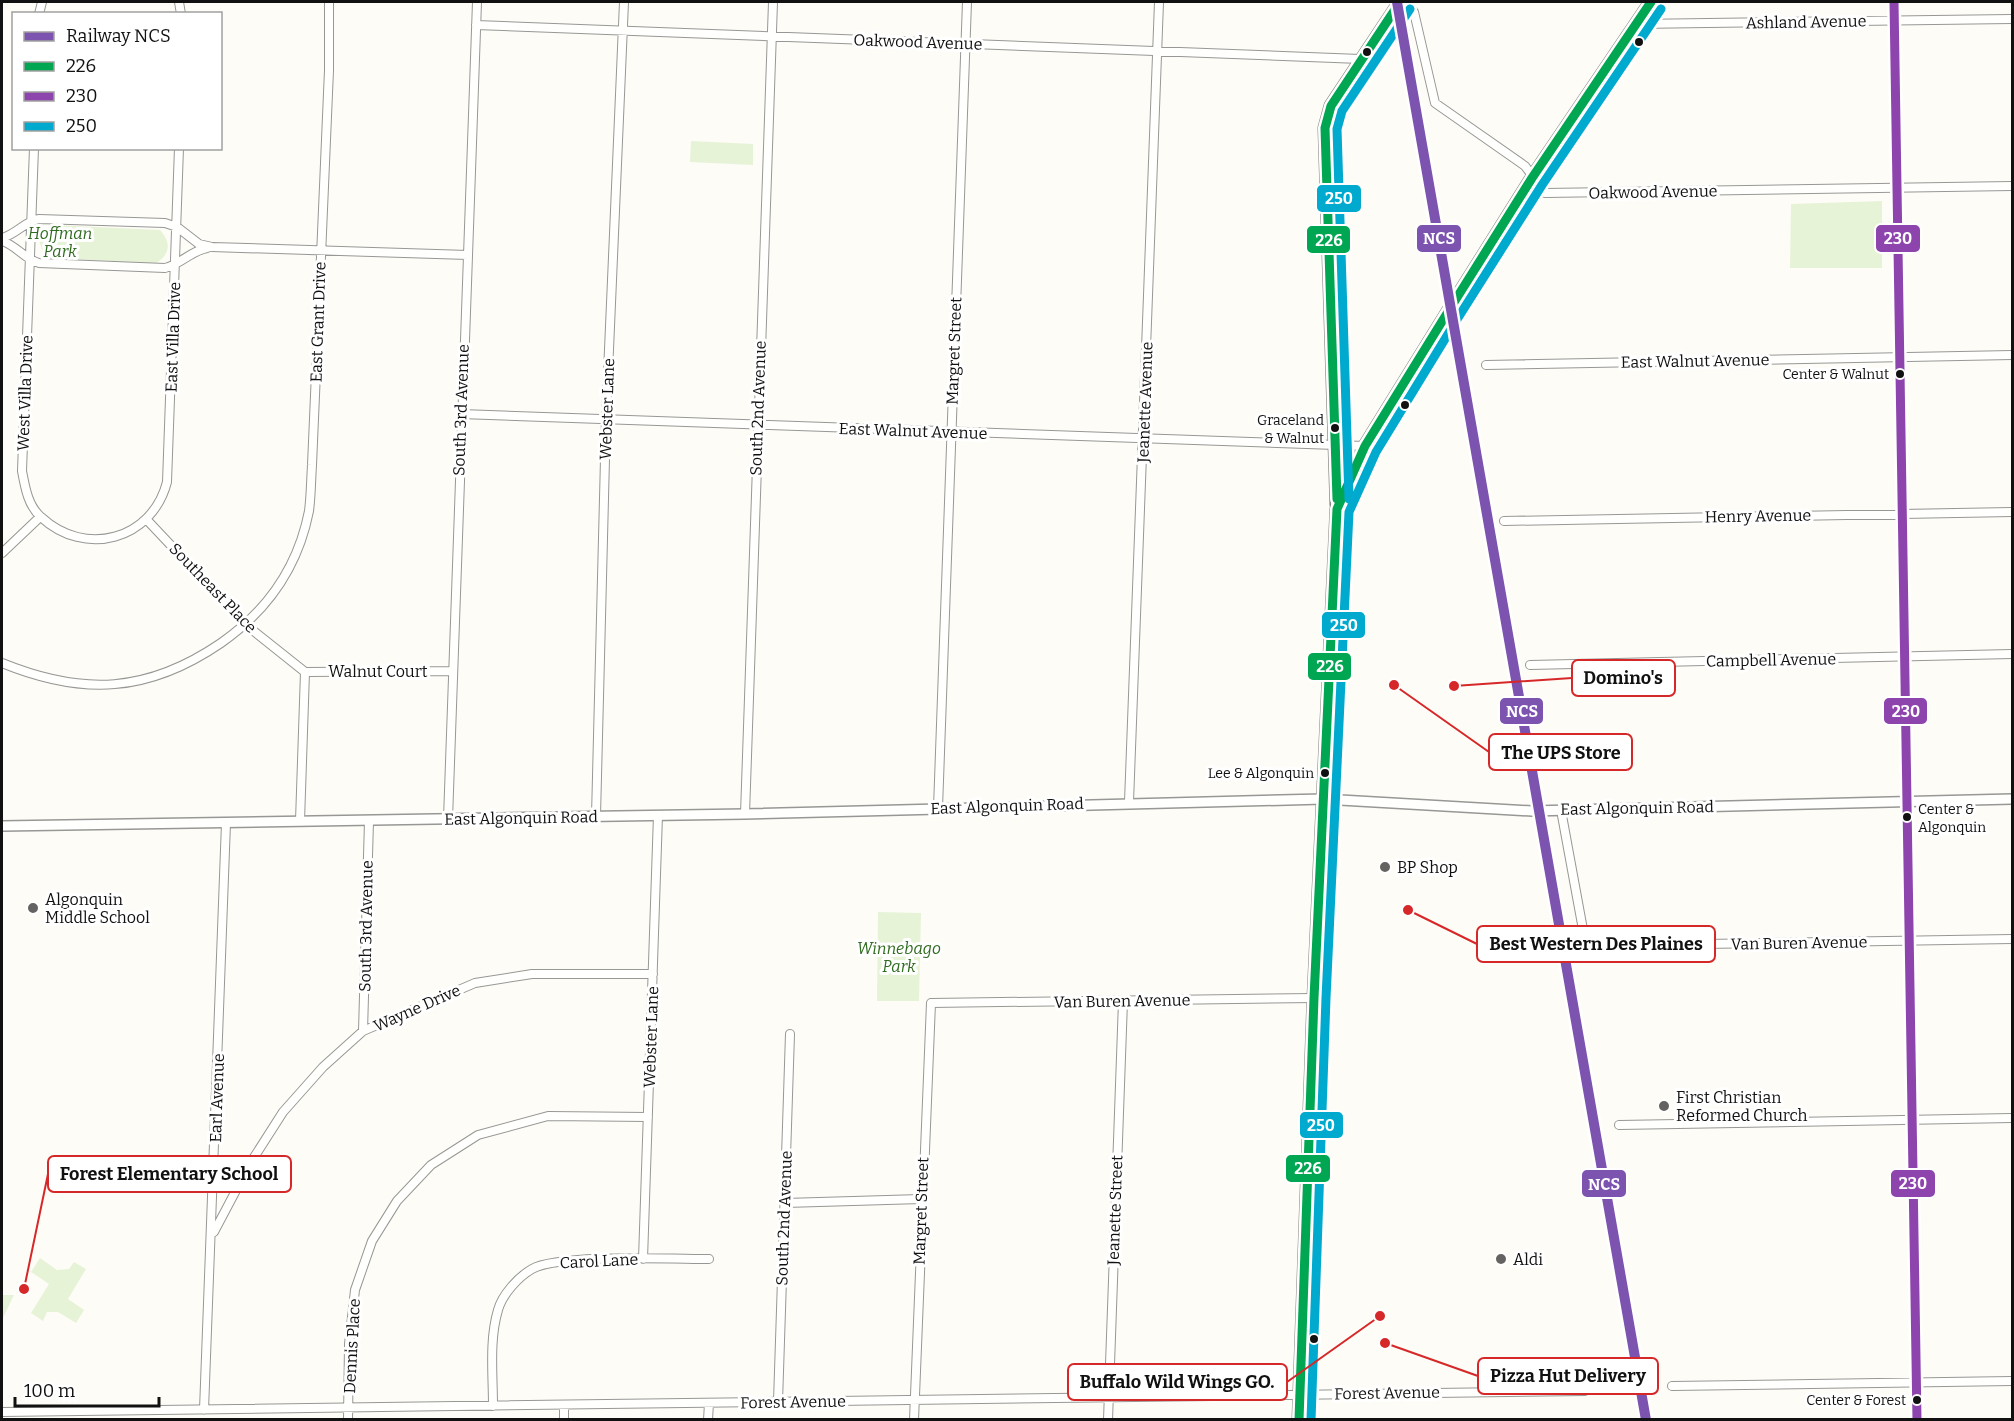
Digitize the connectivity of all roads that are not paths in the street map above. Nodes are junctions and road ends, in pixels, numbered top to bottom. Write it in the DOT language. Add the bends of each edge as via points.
graph roads {
  1 [pos="329,2"];
  2 [pos="477,2"];
  3 [pos="624,2"];
  4 [pos="773,2"];
  5 [pos="967,2"];
  6 [pos="1160,2"];
  7 [pos="1402,2"];
  8 [pos="1651,2"];
  9 [pos="1894,2"];
  10 [pos="2013,19"];
  11 [pos="1894,21"];
  12 [pos="1636,24"];
  13 [pos="476,25"];
  14 [pos="623,32"];
  15 [pos="772,38"];
  16 [pos="966,44"];
  17 [pos="1158,50"];
  18 [pos="1360,59"];
  19 [pos="34,150"];
  20 [pos="179,150"];
  21 [pos="1532,178"];
  22 [pos="2013,186"];
  23 [pos="1897,188"];
  24 [pos="32,220"];
  25 [pos="177,227"];
  26 [pos="2,239"];
  27 [pos="212,247"];
  28 [pos="321,250"];
  29 [pos="468,255"];
  30 [pos="31,261"];
  31 [pos="175,266"];
  32 [pos="2013,355"];
  33 [pos="1899,357"];
  34 [pos="1486,365"];
  35 [pos="461,414"];
  36 [pos="606,419"];
  37 [pos="757,425"];
  38 [pos="951,432"];
  39 [pos="1144,439"];
  40 [pos="1336,445"];
  41 [pos="1365,446"];
  42 [pos="1337,510"];
  43 [pos="2013,512"];
  44 [pos="1902,514"];
  45 [pos="40,517"];
  46 [pos="147,520"];
  47 [pos="1504,521"];
  48 [pos="2,553"];
  49 [pos="246,625"];
  50 [pos="2013,654"];
  51 [pos="1905,657"];
  52 [pos="2,663"];
  53 [pos="1530,665"];
  54 [pos="452,671"];
  55 [pos="305,672"];
  56 [pos="1323,799"];
  57 [pos="2013,799"];
  58 [pos="1129,802"];
  59 [pos="1907,802"];
  60 [pos="938,808"];
  61 [pos="1562,810"];
  62 [pos="745,814"];
  63 [pos="658,815"];
  64 [pos="596,816"];
  65 [pos="448,819"];
  66 [pos="300,821"];
  67 [pos="369,821"];
  68 [pos="226,822"];
  69 [pos="2,826"];
  70 [pos="2013,939"];
  71 [pos="1909,941"];
  72 [pos="653,974"];
  73 [pos="1314,998"];
  74 [pos="1123,1001"];
  75 [pos="931,1003"];
  76 [pos="363,1031"];
  77 [pos="790,1034"];
  78 [pos="648,1117"];
  79 [pos="2013,1118"];
  80 [pos="1912,1119"];
  81 [pos="1619,1125"];
  82 [pos="921,1199"];
  83 [pos="785,1203"];
  84 [pos="212,1234"];
  85 [pos="643,1258"];
  86 [pos="709,1259"];
  87 [pos="2013,1381"];
  88 [pos="1917,1383"];
  89 [pos="1672,1386"];
  90 [pos="1586,1391"];
  91 [pos="1299,1393"];
  92 [pos="1108,1396"];
  93 [pos="915,1400"];
  94 [pos="778,1402"];
  95 [pos="709,1403"];
  96 [pos="564,1405"];
  97 [pos="493,1406"];
  98 [pos="348,1408"];
  99 [pos="204,1410"];
  100 [pos="2,1412"];
  101 [pos="131,1415"];
  102 [pos="348,1419"];
  103 [pos="564,1419"];
  104 [pos="708,1419"];
  105 [pos="914,1419"];
  106 [pos="1108,1419"];
  107 [pos="1299,1419"];
  108 [pos="1917,1419"];
  1 -- 28 [label="street, East Grant Drive"];
  2 -- 13 [label="street, South 3rd Avenue"];
  3 -- 14 [label="street, Webster Lane"];
  4 -- 15 [label="street, South 2nd Avenue"];
  5 -- 16 [label="street, Margret Street"];
  6 -- 17 [label="street, Jeanette Avenue"];
  7 -- 18 [label="main road"];
  7 -- 21 [label="street, Oakwood Avenue" via="1414,12 1435,103 1525,166"];
  8 -- 12 [label="main road"];
  9 -- 11 [label="street"];
  10 -- 11 [label="street, Ashland Avenue"];
  11 -- 12 [label="street, Ashland Avenue"];
  11 -- 23 [label="street"];
  12 -- 21 [label="main road"];
  13 -- 14 [label="street, Oakwood Avenue"];
  13 -- 29 [label="street, South 3rd Avenue"];
  14 -- 15 [label="street, Oakwood Avenue"];
  14 -- 36 [label="street, Webster Lane"];
  15 -- 16 [label="street, Oakwood Avenue"];
  15 -- 37 [label="street, South 2nd Avenue"];
  16 -- 17 [label="street, Oakwood Avenue"];
  16 -- 38 [label="street, Margret Street"];
  17 -- 18 [label="street, Oakwood Avenue"];
  17 -- 39 [label="street, Jeanette Avenue"];
  18 -- 40 [label="main road" via="1331,106 1323,143"];
  19 -- 24 [label="street, West Villa Drive"];
  20 -- 25 [label="street, East Villa Drive"];
  21 -- 23 [label="street, Oakwood Avenue" via="1545,193"];
  21 -- 41 [label="main road"];
  22 -- 23 [label="street, Oakwood Avenue"];
  23 -- 33 [label="street"];
  24 -- 25 [label="street" via="165,223"];
  24 -- 26 [label="street"];
  24 -- 30 [label="street, West Villa Drive"];
  25 -- 27 [label="street" via="199,244"];
  25 -- 31 [label="street, East Villa Drive"];
  26 -- 30 [label="street"];
  27 -- 28 [label="street"];
  27 -- 31 [label="street" via="198,249"];
  28 -- 29 [label="street"];
  28 -- 49 [label="street, East Grant Drive" via="309,511 293,560 278,586"];
  29 -- 35 [label="street, South 3rd Avenue"];
  30 -- 31 [label="street"];
  30 -- 45 [label="street, West Villa Drive" via="22,471 29,499"];
  31 -- 46 [label="street, East Villa Drive" via="169,466 163,497"];
  32 -- 33 [label="street, East Walnut Avenue"];
  33 -- 34 [label="street, East Walnut Avenue"];
  33 -- 44 [label="street"];
  35 -- 36 [label="street, East Walnut Avenue"];
  35 -- 54 [label="street, South 3rd Avenue"];
  36 -- 37 [label="street, East Walnut Avenue"];
  36 -- 64 [label="street, Webster Lane"];
  37 -- 38 [label="street, East Walnut Avenue"];
  37 -- 62 [label="street, South 2nd Avenue"];
  38 -- 39 [label="street, East Walnut Avenue"];
  38 -- 60 [label="street, Margret Street"];
  39 -- 40 [label="street, East Walnut Avenue"];
  39 -- 58 [label="street, Jeanette Avenue"];
  40 -- 41 [label="street, East Walnut Avenue"];
  40 -- 42 [label="main road"];
  41 -- 42 [label="main road"];
  42 -- 56 [label="main road"];
  43 -- 44 [label="street, Henry Avenue"];
  44 -- 47 [label="street, Henry Avenue"];
  44 -- 51 [label="street"];
  45 -- 46 [label="street" via="70,536 90,539 125,533"];
  45 -- 48 [label="street"];
  46 -- 49 [label="street, Southeast Place"];
  49 -- 52 [label="street, East Grant Drive" via="183,667 126,683 63,682 33,676"];
  49 -- 55 [label="street, Southeast Place"];
  50 -- 51 [label="street, Campbell Avenue"];
  51 -- 53 [label="street, Campbell Avenue"];
  51 -- 59 [label="street"];
  54 -- 55 [label="street, Walnut Court"];
  54 -- 65 [label="street, South 3rd Avenue"];
  55 -- 66 [label="street"];
  56 -- 58 [label="street, East Algonquin Road"];
  56 -- 61 [label="street, East Algonquin Road"];
  56 -- 73 [label="main road"];
  57 -- 59 [label="street, East Algonquin Road"];
  58 -- 60 [label="street, East Algonquin Road"];
  59 -- 61 [label="street, East Algonquin Road"];
  59 -- 71 [label="street"];
  60 -- 62 [label="street, East Algonquin Road"];
  61 -- 71 [label="street, Van Buren Avenue" via="1586,946"];
  62 -- 63 [label="street, East Algonquin Road"];
  63 -- 64 [label="street, East Algonquin Road"];
  63 -- 72 [label="street, Webster Lane"];
  64 -- 65 [label="street, East Algonquin Road"];
  65 -- 67 [label="street, East Algonquin Road"];
  66 -- 67 [label="street, East Algonquin Road"];
  66 -- 68 [label="street, East Algonquin Road"];
  67 -- 76 [label="street, South 3rd Avenue"];
  68 -- 69 [label="street, East Algonquin Road"];
  68 -- 84 [label="street, Earl Avenue"];
  70 -- 71 [label="street, Van Buren Avenue"];
  71 -- 80 [label="street"];
  72 -- 76 [label="street, Wayne Drive" via="532,974 475,983"];
  72 -- 78 [label="street, Webster Lane"];
  73 -- 74 [label="street, Van Buren Avenue"];
  73 -- 91 [label="main road"];
  74 -- 75 [label="street, Van Buren Avenue"];
  74 -- 92 [label="street, Jeanette Street"];
  75 -- 82 [label="street, Margret Street"];
  76 -- 84 [label="street, Wayne Drive" via="323,1066 283,1112"];
  77 -- 83 [label="street, South 2nd Avenue"];
  78 -- 85 [label="street, Webster Lane"];
  78 -- 98 [label="street, Dennis Place" via="548,1116 478,1135 431,1165 397,1201 372,1241 355,1290"];
  79 -- 80 [label="street"];
  80 -- 81 [label="street"];
  80 -- 88 [label="street"];
  82 -- 83 [label="street"];
  82 -- 93 [label="street, Margret Street"];
  83 -- 94 [label="street, South 2nd Avenue"];
  84 -- 99 [label="street, Earl Avenue"];
  85 -- 86 [label="street, Carol Lane"];
  85 -- 97 [label="street, Carol Lane" via="549,1263 520,1278 498,1309"];
  87 -- 88 [label="street"];
  88 -- 89 [label="street"];
  88 -- 108 [label="street"];
  90 -- 91 [label="street, Forest Avenue"];
  91 -- 92 [label="street, Forest Avenue"];
  91 -- 107 [label="main road"];
  92 -- 93 [label="street, Forest Avenue"];
  92 -- 106 [label="street, Jeanette Street"];
  93 -- 94 [label="street, Forest Avenue"];
  93 -- 105 [label="street, Margret Street"];
  94 -- 95 [label="street, Forest Avenue"];
  95 -- 96 [label="street, Forest Avenue"];
  95 -- 104 [label="street"];
  96 -- 97 [label="street, Forest Avenue"];
  96 -- 103 [label="street"];
  97 -- 98 [label="street, Forest Avenue"];
  98 -- 99 [label="street, Forest Avenue"];
  98 -- 102 [label="street, Dennis Place"];
  99 -- 101 [label="street, Forest Avenue"];
  100 -- 101 [label="street, Forest Avenue"];
}
